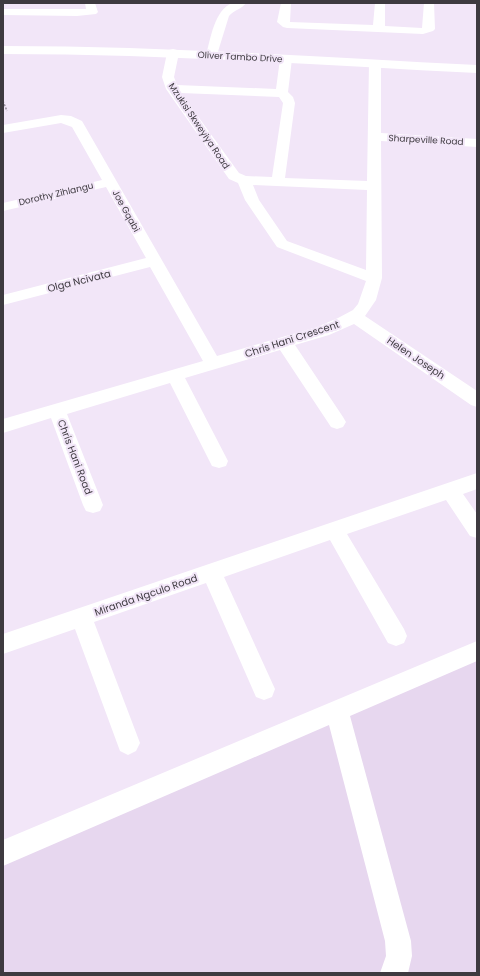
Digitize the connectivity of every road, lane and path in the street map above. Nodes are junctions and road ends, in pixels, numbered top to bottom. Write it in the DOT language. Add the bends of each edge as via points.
graph roads {
  1 [pos="90,3"];
  2 [pos="241,3"];
  3 [pos="286,3"];
  4 [pos="380,3"];
  5 [pos="429,3"];
  6 [pos="3,12"];
  7 [pos="379,29"];
  8 [pos="3,50"];
  9 [pos="173,54"];
  10 [pos="212,55"];
  11 [pos="286,59"];
  12 [pos="375,63"];
  13 [pos="477,69"];
  14 [pos="172,89"];
  15 [pos="282,93"];
  16 [pos="3,129"];
  17 [pos="374,137"];
  18 [pos="477,143"];
  19 [pos="244,180"];
  20 [pos="110,182"];
  21 [pos="278,182"];
  22 [pos="375,186"];
  23 [pos="3,207"];
  24 [pos="155,261"];
  25 [pos="374,278"];
  26 [pos="3,300"];
  27 [pos="355,317"];
  28 [pos="284,342"];
  29 [pos="214,364"];
  30 [pos="175,375"];
  31 [pos="477,400"];
  32 [pos="56,410"];
  33 [pos="337,422"];
  34 [pos="3,426"];
  35 [pos="219,461"];
  36 [pos="477,480"];
  37 [pos="451,491"];
  38 [pos="93,505"];
  39 [pos="477,530"];
  40 [pos="334,531"];
  41 [pos="212,572"];
  42 [pos="81,618"];
  43 [pos="396,636"];
  44 [pos="3,644"];
  45 [pos="477,651"];
  46 [pos="264,689"];
  47 [pos="337,710"];
  48 [pos="128,743"];
  49 [pos="3,853"];
  50 [pos="394,973"];
  1 -- 6 [label="street" via="92,12"];
  2 -- 10 [label="street" via="230,8 224,15"];
  3 -- 7 [label="street" via="283,22 285,24"];
  4 -- 7 [label="street"];
  5 -- 7 [label="street" via="429,29"];
  8 -- 9 [label="street, Oliver Tambo Drive"];
  9 -- 10 [label="street, Oliver Tambo Drive"];
  9 -- 14 [label="street, Mzukisi Skweyiya Road" via="168,77"];
  10 -- 11 [label="street, Oliver Tambo Drive"];
  11 -- 12 [label="street, Oliver Tambo Drive"];
  11 -- 15 [label="street"];
  12 -- 13 [label="street, Oliver Tambo Drive"];
  12 -- 17 [label="street, Chris Hani Crescent"];
  14 -- 15 [label="street"];
  14 -- 19 [label="street, Mzukisi Skweyiya Road" via="231,174"];
  15 -- 21 [label="street" via="289,103"];
  16 -- 20 [label="street, Joe Gqabi" via="54,120 72,121 77,124"];
  17 -- 18 [label="street, Sharpeville Road"];
  17 -- 22 [label="street, Chris Hani Crescent"];
  19 -- 21 [label="street, Mzukisi Skweyiya Road"];
  19 -- 25 [label="street" via="252,200 282,244"];
  20 -- 23 [label="street, Dorothy Zihlangu"];
  20 -- 24 [label="street, Joe Gqabi"];
  21 -- 22 [label="street, Mzukisi Skweyiya Road"];
  22 -- 25 [label="street, Chris Hani Crescent"];
  24 -- 26 [label="street, Olga Ncivata"];
  24 -- 29 [label="street, Joe Gqabi"];
  25 -- 27 [label="street, Chris Hani Crescent" via="368,303"];
  27 -- 28 [label="street, Chris Hani Crescent"];
  27 -- 31 [label="street, Helen Joseph"];
  28 -- 29 [label="street, Chris Hani Crescent"];
  28 -- 33 [label="street"];
  29 -- 30 [label="street, Chris Hani Crescent"];
  30 -- 32 [label="street, Chris Hani Crescent"];
  30 -- 35 [label="street"];
  32 -- 34 [label="street, Chris Hani Crescent"];
  32 -- 38 [label="street, Chris Hani Road"];
  36 -- 37 [label="street, Miranda Ngculo Road"];
  37 -- 39 [label="street"];
  37 -- 40 [label="street, Miranda Ngculo Road"];
  40 -- 41 [label="street, Miranda Ngculo Road"];
  40 -- 43 [label="street"];
  41 -- 42 [label="street, Miranda Ngculo Road"];
  41 -- 46 [label="street"];
  42 -- 44 [label="street, Miranda Ngculo Road"];
  42 -- 48 [label="street, Miranda Ngculo Road"];
  45 -- 47 [label="street"];
  47 -- 49 [label="street"];
  47 -- 50 [label="street" via="398,941 399,956"];
}
